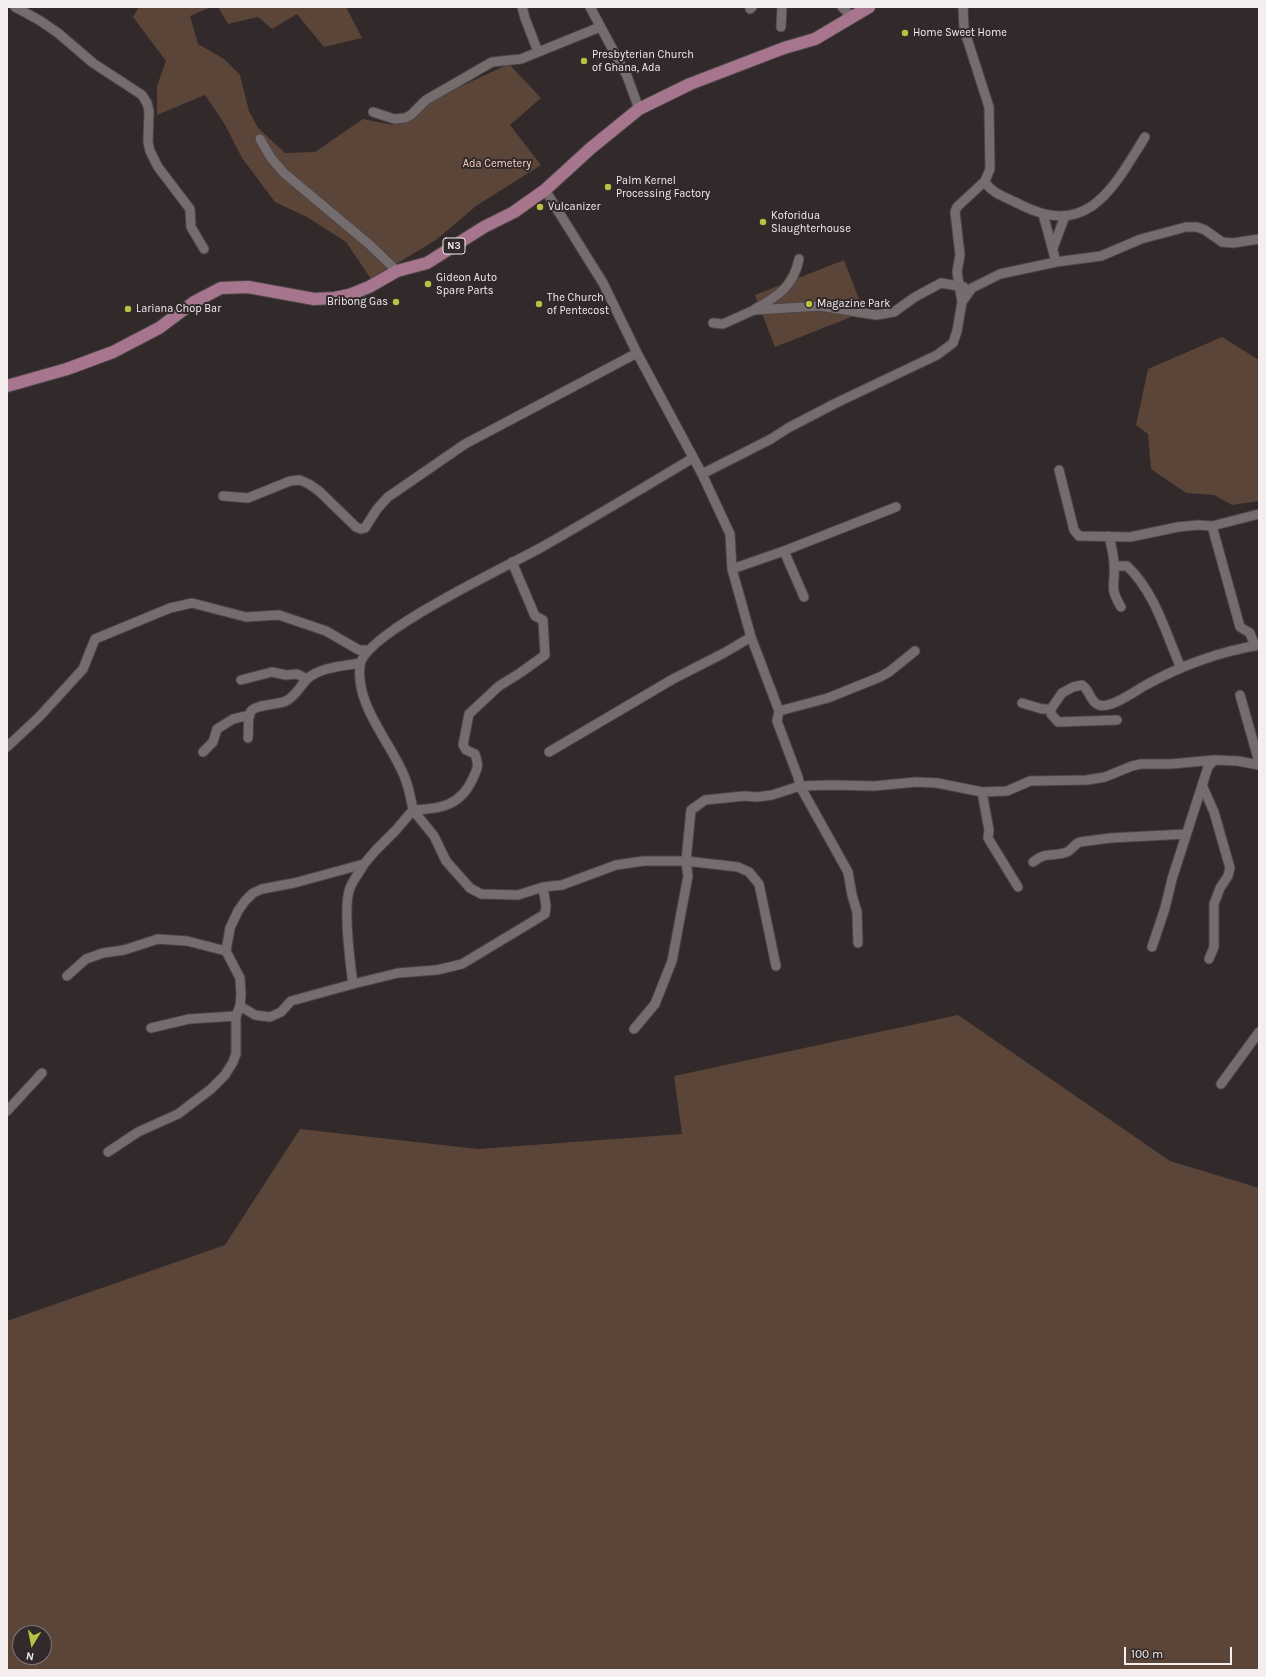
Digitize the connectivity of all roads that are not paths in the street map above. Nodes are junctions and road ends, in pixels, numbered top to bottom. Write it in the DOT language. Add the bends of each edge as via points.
graph roads {
  1 [pos="15,7"];
  2 [pos="522,7"];
  3 [pos="590,7"];
  4 [pos="782,7"];
  5 [pos="842,7"];
  6 [pos="868,7"];
  7 [pos="963,7"];
  8 [pos="852,17"];
  9 [pos="600,27"];
  10 [pos="781,27"];
  11 [pos="538,52"];
  12 [pos="639,109"];
  13 [pos="373,112"];
  14 [pos="1145,137"];
  15 [pos="260,139"];
  16 [pos="985,180"];
  17 [pos="544,190"];
  18 [pos="1043,214"];
  19 [pos="1065,216"];
  20 [pos="1259,239"];
  21 [pos="1053,248"];
  22 [pos="204,249"];
  23 [pos="799,259"];
  24 [pos="1056,262"];
  25 [pos="397,271"];
  26 [pos="960,287"];
  27 [pos="972,288"];
  28 [pos="962,302"];
  29 [pos="754,310"];
  30 [pos="713,323"];
  31 [pos="637,353"];
  32 [pos="7,386"];
  33 [pos="693,458"];
  34 [pos="1059,470"];
  35 [pos="702,474"];
  36 [pos="223,496"];
  37 [pos="896,507"];
  38 [pos="1259,514"];
  39 [pos="1212,526"];
  40 [pos="1109,536"];
  41 [pos="784,551"];
  42 [pos="512,562"];
  43 [pos="1115,566"];
  44 [pos="732,569"];
  45 [pos="804,597"];
  46 [pos="1121,607"];
  47 [pos="751,637"];
  48 [pos="1257,646"];
  49 [pos="369,650"];
  50 [pos="915,651"];
  51 [pos="360,663"];
  52 [pos="1181,668"];
  53 [pos="307,679"];
  54 [pos="241,680"];
  55 [pos="1240,695"];
  56 [pos="1022,703"];
  57 [pos="1050,709"];
  58 [pos="779,711"];
  59 [pos="250,715"];
  60 [pos="1117,720"];
  61 [pos="248,738"];
  62 [pos="7,747"];
  63 [pos="203,752"];
  64 [pos="548,752"];
  65 [pos="1214,760"];
  66 [pos="1200,761"];
  67 [pos="1259,762"];
  68 [pos="1259,765"];
  69 [pos="1208,767"];
  70 [pos="1202,785"];
  71 [pos="800,786"];
  72 [pos="982,792"];
  73 [pos="413,810"];
  74 [pos="1186,834"];
  75 [pos="686,861"];
  76 [pos="1033,862"];
  77 [pos="364,864"];
  78 [pos="543,887"];
  79 [pos="1018,887"];
  80 [pos="858,943"];
  81 [pos="1152,946"];
  82 [pos="226,951"];
  83 [pos="1209,959"];
  84 [pos="776,966"];
  85 [pos="67,976"];
  86 [pos="353,984"];
  87 [pos="240,1006"];
  88 [pos="236,1016"];
  89 [pos="151,1028"];
  90 [pos="634,1029"];
  91 [pos="1259,1032"];
  92 [pos="42,1073"];
  93 [pos="1221,1084"];
  94 [pos="7,1111"];
  95 [pos="108,1152"];
  1 -- 22 [label="street" via="58,33 93,63 142,95 149,112 150,151 158,167 190,209 191,228"];
  2 -- 11 [label="street"];
  3 -- 9 [label="street"];
  4 -- 10 [label="street"];
  5 -- 8 [label="street"];
  6 -- 8 [label="main road, N3"];
  7 -- 16 [label="street" via="964,29 989,106 990,169"];
  8 -- 12 [label="main road, N3" via="815,39 690,84"];
  9 -- 11 [label="street"];
  9 -- 12 [label="street" via="626,76"];
  11 -- 13 [label="street" via="521,59 492,62 426,100 411,116 394,119"];
  12 -- 17 [label="main road, N3"];
  14 -- 19 [label="street" via="1111,190 1087,211"];
  15 -- 25 [label="street" via="284,173"];
  16 -- 18 [label="street" via="996,192"];
  16 -- 26 [label="street" via="956,207 960,255 957,272"];
  17 -- 25 [label="main road, N3" via="514,212 484,227 427,263"];
  17 -- 31 [label="street" via="603,283"];
  18 -- 19 [label="street"];
  18 -- 21 [label="street"];
  19 -- 21 [label="street"];
  20 -- 24 [label="street" via="1222,242 1197,227 1186,227 1141,239 1101,256"];
  21 -- 24 [label="street"];
  23 -- 29 [label="street" via="796,272 778,296"];
  24 -- 27 [label="street" via="1000,274"];
  25 -- 32 [label="main road, N3" via="369,287 334,298 314,299 248,287 221,288 194,302 159,328 114,352"];
  26 -- 27 [label="street"];
  26 -- 28 [label="street"];
  26 -- 29 [label="street" via="941,283 894,312 876,315 820,306"];
  27 -- 28 [label="street"];
  28 -- 35 [label="street" via="953,343 937,355 836,403"];
  29 -- 30 [label="street" via="723,324"];
  31 -- 33 [label="street"];
  31 -- 36 [label="street" via="465,444 388,497 365,528 356,527 319,492 300,480 290,481 248,498"];
  33 -- 35 [label="street"];
  33 -- 42 [label="street"];
  34 -- 40 [label="street" via="1076,534"];
  35 -- 44 [label="street" via="730,534"];
  37 -- 41 [label="street"];
  38 -- 39 [label="street"];
  39 -- 40 [label="street" via="1178,527 1130,537"];
  39 -- 48 [label="street" via="1240,627 1250,633"];
  40 -- 43 [label="street"];
  41 -- 44 [label="street"];
  41 -- 45 [label="street"];
  42 -- 49 [label="street" via="425,610"];
  42 -- 73 [label="street" via="535,616 543,620 545,655 499,686 469,714 463,745 466,750 475,754 478,770 469,788 449,804 435,809"];
  43 -- 46 [label="street" via="1112,586"];
  43 -- 52 [label="street" via="1127,566 1138,576 1156,609"];
  44 -- 47 [label="street"];
  47 -- 58 [label="street"];
  47 -- 64 [label="street"];
  48 -- 52 [label="street" via="1223,652"];
  49 -- 51 [label="street"];
  49 -- 62 [label="street" via="360,650 326,631 279,615 246,617 192,602 170,608 95,639 83,668 40,716"];
  50 -- 58 [label="street" via="880,677 828,698"];
  51 -- 53 [label="street" via="323,671"];
  51 -- 73 [label="street" via="361,690 369,711 405,778"];
  52 -- 57 [label="street" via="1107,705 1100,706 1094,702 1087,688 1082,685 1073,687 1062,693"];
  53 -- 54 [label="street" via="297,674 272,672"];
  53 -- 59 [label="street" via="287,701 257,707"];
  55 -- 67 [label="street"];
  56 -- 57 [label="street"];
  57 -- 60 [label="street" via="1058,722"];
  58 -- 71 [label="street" via="776,721"];
  59 -- 61 [label="street"];
  59 -- 63 [label="street" via="234,719 217,728 212,742"];
  65 -- 66 [label="street"];
  65 -- 68 [label="street"];
  65 -- 69 [label="street"];
  66 -- 69 [label="street"];
  66 -- 72 [label="street" via="1141,764 1105,777 1087,780 1030,781 1007,791"];
  69 -- 70 [label="street"];
  70 -- 74 [label="street"];
  70 -- 83 [label="street" via="1214,812 1230,868 1214,904 1214,947"];
  71 -- 72 [label="street" via="874,786 916,782 938,783"];
  71 -- 75 [label="street" via="764,796 705,800 691,810"];
  71 -- 80 [label="street" via="848,872 857,912"];
  72 -- 79 [label="street" via="989,830 988,838"];
  73 -- 77 [label="street"];
  73 -- 78 [label="street" via="434,836 446,861 474,891 490,895 518,895"];
  74 -- 76 [label="street" via="1080,842 1068,852 1042,855"];
  74 -- 81 [label="street"];
  75 -- 78 [label="street" via="644,861 616,865 562,885"];
  75 -- 84 [label="street" via="738,867 749,872 759,884"];
  75 -- 90 [label="street" via="688,876 672,961 656,1004"];
  77 -- 82 [label="street" via="253,893 238,911 230,928"];
  77 -- 86 [label="street" via="348,894 347,920"];
  78 -- 86 [label="street" via="545,914 462,964 437,970 398,973"];
  82 -- 85 [label="street" via="187,941 158,939 124,950 103,952 86,959"];
  82 -- 87 [label="street" via="240,978"];
  86 -- 87 [label="street" via="291,1001 281,1012 270,1017 255,1015"];
  87 -- 88 [label="street"];
  88 -- 89 [label="street" via="189,1019"];
  88 -- 95 [label="street" via="236,1054 225,1075 212,1089 178,1114 138,1132"];
  91 -- 93 [label="street"];
  92 -- 94 [label="street"];
}
